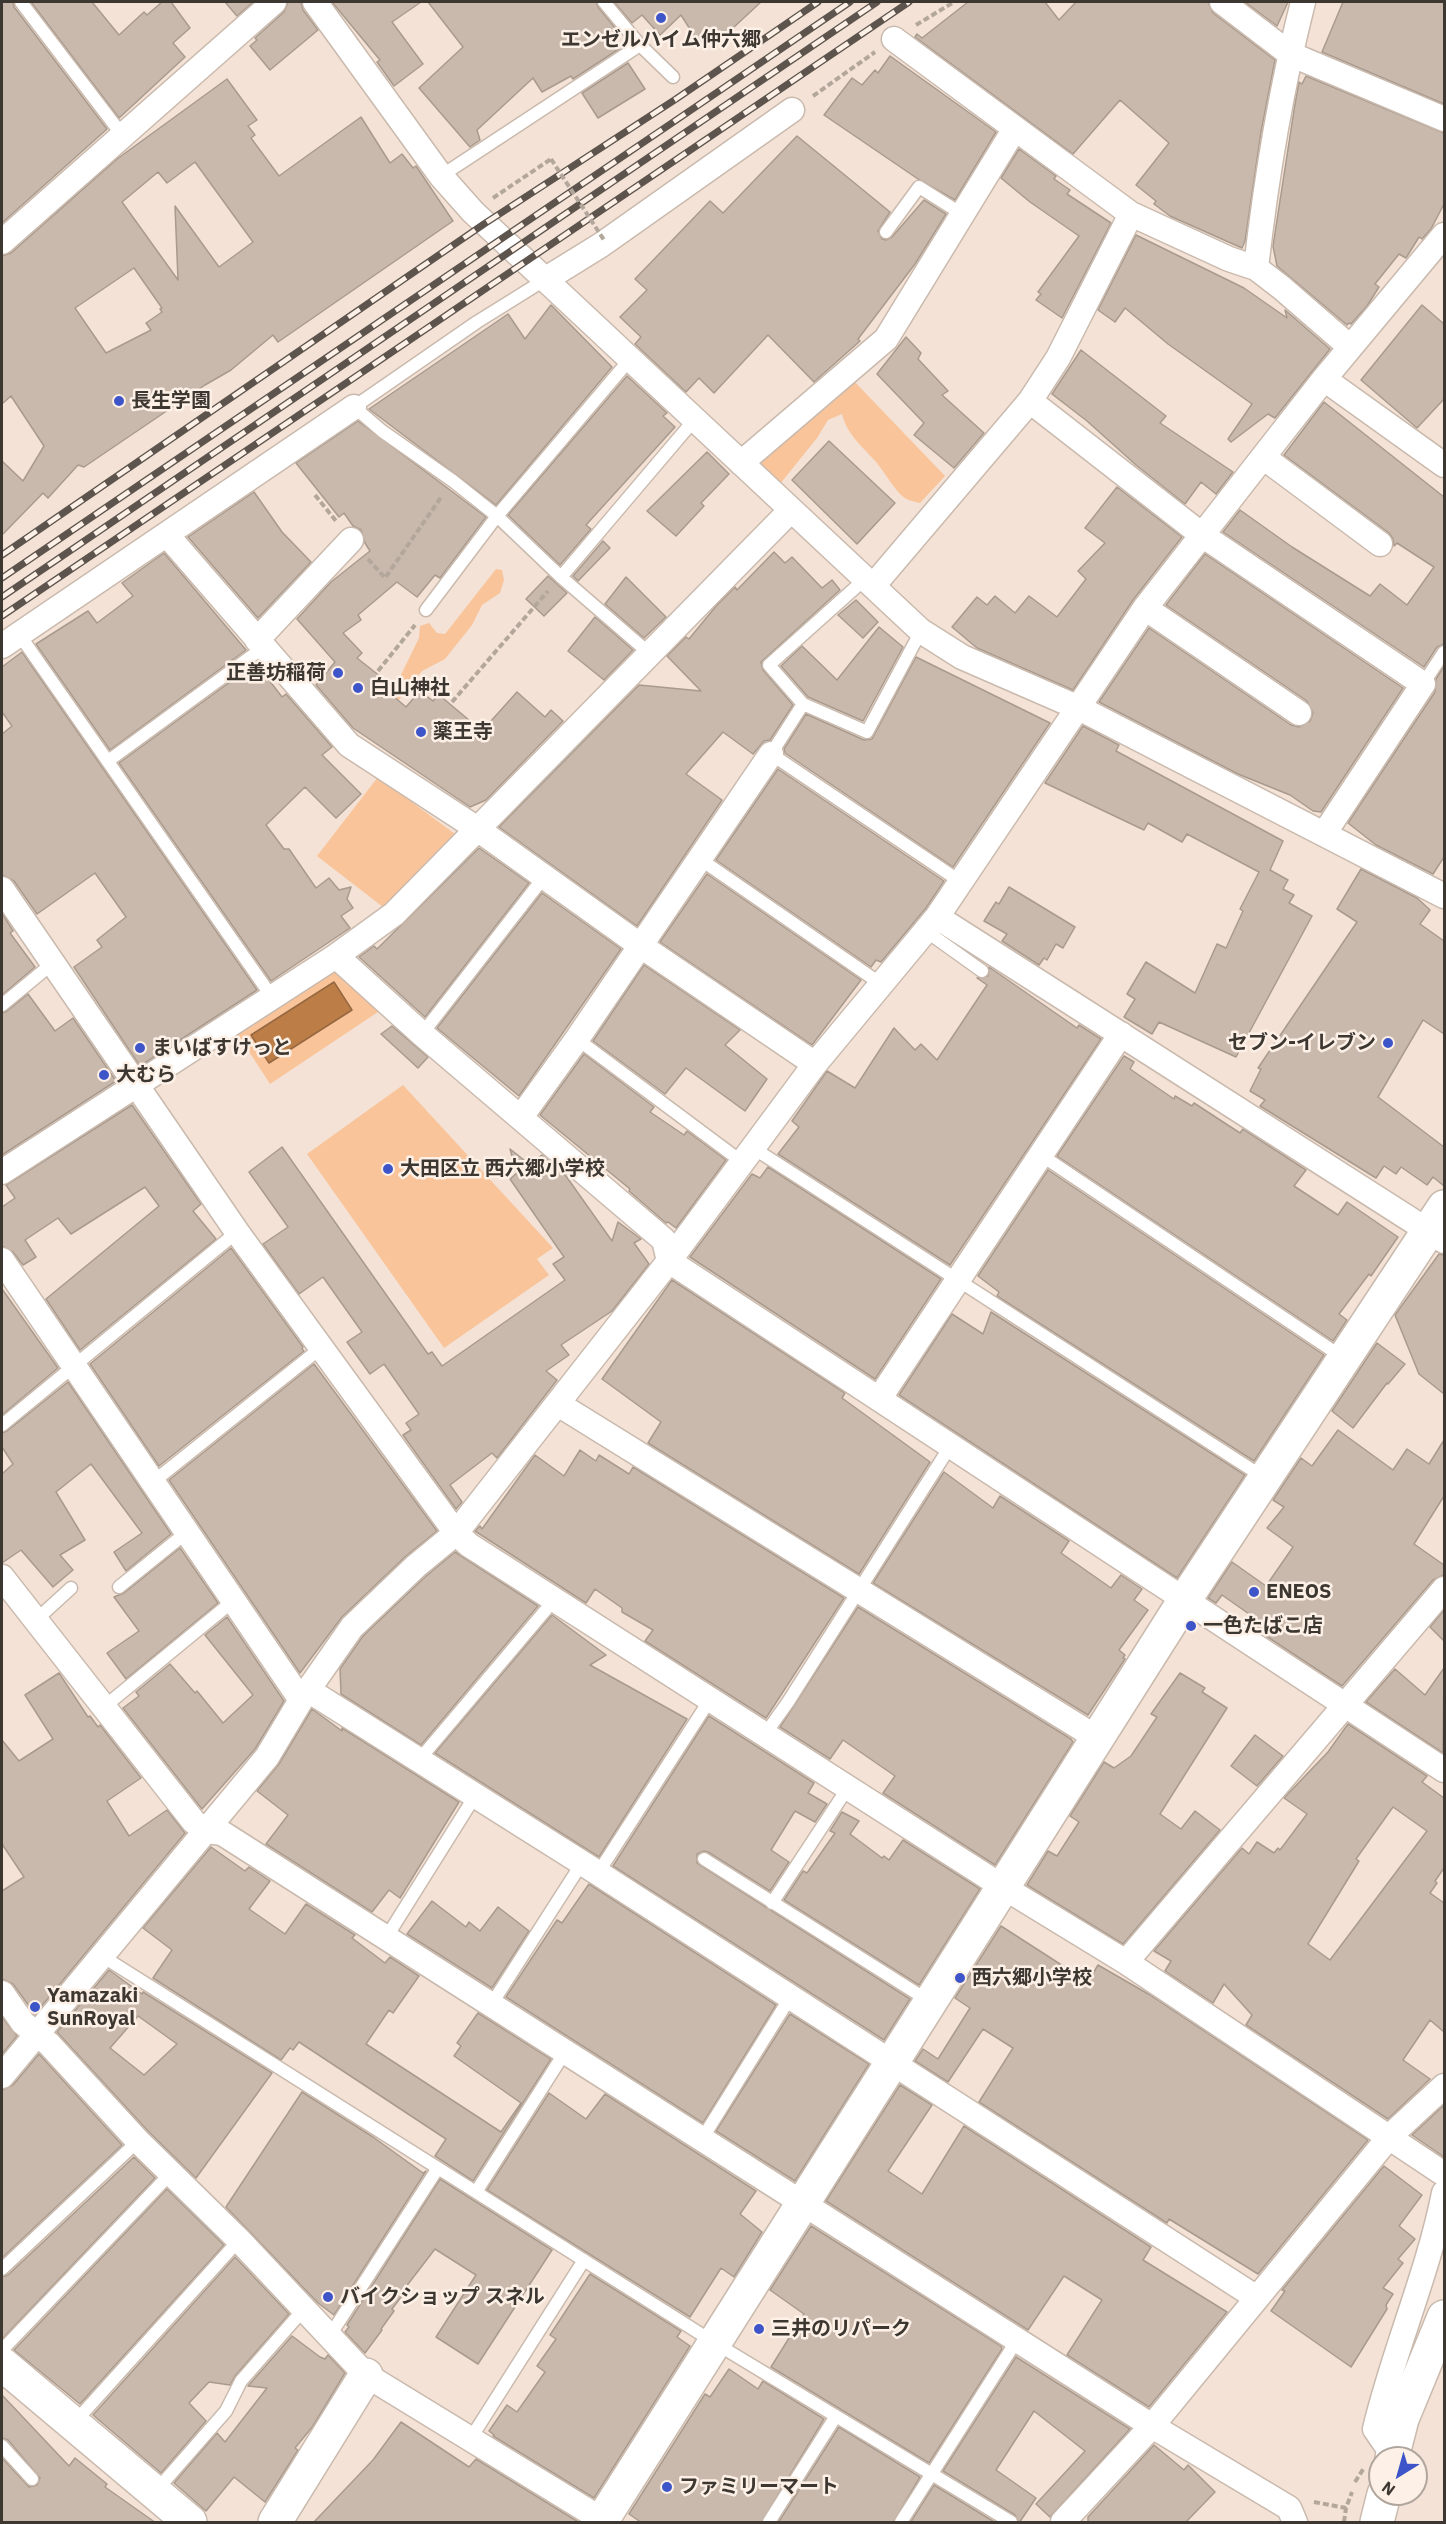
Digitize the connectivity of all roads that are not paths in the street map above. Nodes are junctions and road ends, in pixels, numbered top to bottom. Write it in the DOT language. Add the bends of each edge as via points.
graph roads {
  1 [pos="21,2"];
  2 [pos="274,2"];
  3 [pos="315,2"];
  4 [pos="604,2"];
  5 [pos="1221,2"];
  6 [pos="1304,2"];
  7 [pos="894,39"];
  8 [pos="640,45"];
  9 [pos="1290,54"];
  10 [pos="673,77"];
  11 [pos="792,110"];
  12 [pos="1444,119"];
  13 [pos="1014,130"];
  14 [pos="123,136"];
  15 [pos="441,176"];
  16 [pos="962,214"];
  17 [pos="1131,214"];
  18 [pos="886,232"];
  19 [pos="1444,235"];
  20 [pos="2,242"];
  21 [pos="1256,268"];
  22 [pos="546,279"];
  23 [pos="1350,347"];
  24 [pos="631,358"];
  25 [pos="1324,379"];
  26 [pos="1030,400"];
  27 [pos="354,407"];
  28 [pos="695,419"];
  29 [pos="1263,458"];
  30 [pos="741,463"];
  31 [pos="1444,465"];
  32 [pos="791,510"];
  33 [pos="497,516"];
  34 [pos="167,535"];
  35 [pos="1202,535"];
  36 [pos="351,540"];
  37 [pos="1380,544"];
  38 [pos="561,577"];
  39 [pos="869,583"];
  40 [pos="1145,608"];
  41 [pos="426,610"];
  42 [pos="921,631"];
  43 [pos="10,640"];
  44 [pos="261,643"];
  45 [pos="1444,652"];
  46 [pos="649,653"];
  47 [pos="1423,684"];
  48 [pos="803,704"];
  49 [pos="1079,708"];
  50 [pos="1299,713"];
  51 [pos="771,754"];
  52 [pos="108,761"];
  53 [pos="476,828"];
  54 [pos="1324,834"];
  55 [pos="700,859"];
  56 [pos="544,877"];
  57 [pos="961,882"];
  58 [pos="2,889"];
  59 [pos="1444,896"];
  60 [pos="932,924"];
  61 [pos="641,946"];
  62 [pos="336,956"];
  63 [pos="53,963"];
  64 [pos="982,971"];
  65 [pos="881,984"];
  66 [pos="272,997"];
  67 [pos="2,1005"];
  68 [pos="422,1034"];
  69 [pos="1121,1034"];
  70 [pos="578,1039"];
  71 [pos="814,1064"];
  72 [pos="136,1083"];
  73 [pos="521,1117"];
  74 [pos="748,1154"];
  75 [pos="1041,1155"];
  76 [pos="2,1172"];
  77 [pos="1440,1226"];
  78 [pos="237,1232"];
  79 [pos="2,1260"];
  80 [pos="669,1261"];
  81 [pos="958,1280"];
  82 [pos="322,1347"];
  83 [pos="1346,1359"];
  84 [pos="72,1366"];
  85 [pos="879,1399"];
  86 [pos="558,1404"];
  87 [pos="2,1425"];
  88 [pos="951,1445"];
  89 [pos="1266,1480"];
  90 [pos="153,1482"];
  91 [pos="187,1532"];
  92 [pos="456,1533"];
  93 [pos="2,1577"];
  94 [pos="71,1587"];
  95 [pos="119,1587"];
  96 [pos="1444,1589"];
  97 [pos="859,1591"];
  98 [pos="555,1599"];
  99 [pos="1185,1599"];
  100 [pos="233,1601"];
  101 [pos="39,1631"];
  102 [pos="304,1695"];
  103 [pos="711,1698"];
  104 [pos="1346,1706"];
  105 [pos="104,1707"];
  106 [pos="766,1733"];
  107 [pos="1097,1738"];
  108 [pos="419,1760"];
  109 [pos="1444,1770"];
  110 [pos="849,1786"];
  111 [pos="475,1796"];
  112 [pos="207,1831"];
  113 [pos="704,1859"];
  114 [pos="590,1868"];
  115 [pos="1003,1887"];
  116 [pos="772,1903"];
  117 [pos="386,1938"];
  118 [pos="102,1956"];
  119 [pos="1126,1962"];
  120 [pos="2,1993"];
  121 [pos="791,1996"];
  122 [pos="930,2002"];
  123 [pos="491,2005"];
  124 [pos="37,2036"];
  125 [pos="565,2052"];
  126 [pos="891,2062"];
  127 [pos="2,2076"];
  128 [pos="1444,2086"];
  129 [pos="1390,2136"];
  130 [pos="702,2139"];
  131 [pos="138,2141"];
  132 [pos="438,2168"];
  133 [pos="171,2173"];
  134 [pos="1444,2174"];
  135 [pos="476,2192"];
  136 [pos="1444,2193"];
  137 [pos="803,2204"];
  138 [pos="239,2240"];
  139 [pos="584,2260"];
  140 [pos="2,2269"];
  141 [pos="1257,2298"];
  142 [pos="304,2310"];
  143 [pos="1444,2318"];
  144 [pos="329,2337"];
  145 [pos="1017,2340"];
  146 [pos="715,2343"];
  147 [pos="2,2350"];
  148 [pos="2,2364"];
  149 [pos="366,2375"];
  150 [pos="836,2416"];
  151 [pos="74,2424"];
  152 [pos="1152,2426"];
  153 [pos="471,2438"];
  154 [pos="2,2446"];
  155 [pos="1386,2446"];
  156 [pos="1396,2446"];
  157 [pos="931,2474"];
  158 [pos="33,2479"];
  159 [pos="154,2492"];
  160 [pos="1381,2506"];
  161 [pos="1294,2510"];
  162 [pos="603,2522"];
  163 [pos="190,2523"];
  164 [pos="275,2523"];
  165 [pos="769,2523"];
  166 [pos="901,2523"];
  167 [pos="1011,2523"];
  168 [pos="1063,2523"];
  169 [pos="1377,2523"];
  1 -- 14 [label="lane"];
  2 -- 14 [label="street"];
  3 -- 15 [label="street" via="354,69"];
  4 -- 8 [label="lane"];
  5 -- 9 [label="street"];
  6 -- 9 [label="street"];
  7 -- 13 [label="street"];
  8 -- 10 [label="lane"];
  8 -- 15 [label="lane"];
  9 -- 12 [label="street"];
  9 -- 21 [label="street"];
  11 -- 22 [label="street" via="601,245"];
  13 -- 16 [label="street"];
  13 -- 17 [label="street" via="1095,184"];
  14 -- 20 [label="street"];
  15 -- 22 [label="street" via="484,224"];
  16 -- 18 [label="lane" via="919,187"];
  16 -- 30 [label="street" via="886,339"];
  17 -- 21 [label="street"];
  17 -- 26 [label="street" via="1058,358"];
  19 -- 23 [label="street"];
  21 -- 23 [label="street"];
  22 -- 24 [label="street"];
  22 -- 27 [label="lane"];
  23 -- 25 [label="street"];
  24 -- 28 [label="street"];
  24 -- 33 [label="lane"];
  25 -- 29 [label="street"];
  25 -- 31 [label="street"];
  26 -- 35 [label="street"];
  26 -- 39 [label="street"];
  27 -- 33 [label="lane"];
  27 -- 34 [label="street"];
  28 -- 30 [label="street"];
  28 -- 38 [label="lane"];
  29 -- 35 [label="street"];
  29 -- 37 [label="street"];
  30 -- 32 [label="street"];
  32 -- 39 [label="street"];
  32 -- 46 [label="street" via="740,555"];
  33 -- 38 [label="lane"];
  33 -- 41 [label="lane"];
  34 -- 43 [label="street"];
  34 -- 44 [label="street"];
  35 -- 40 [label="street"];
  35 -- 47 [label="street"];
  36 -- 44 [label="street"];
  38 -- 46 [label="lane"];
  39 -- 42 [label="street"];
  39 -- 48 [label="lane" via="769,665"];
  40 -- 49 [label="street"];
  40 -- 50 [label="street"];
  42 -- 48 [label="lane" via="867,732"];
  42 -- 49 [label="street" via="962,657"];
  43 -- 52 [label="lane"];
  44 -- 52 [label="lane"];
  44 -- 53 [label="street" via="349,745"];
  45 -- 47 [label="lane"];
  46 -- 53 [label="street"];
  47 -- 54 [label="street"];
  48 -- 51 [label="lane"];
  49 -- 54 [label="street"];
  49 -- 57 [label="street"];
  51 -- 55 [label="street"];
  51 -- 57 [label="lane"];
  52 -- 66 [label="lane"];
  53 -- 56 [label="street"];
  53 -- 62 [label="street" via="394,914"];
  54 -- 59 [label="street"];
  55 -- 61 [label="street"];
  55 -- 65 [label="lane"];
  56 -- 61 [label="street"];
  56 -- 68 [label="lane"];
  57 -- 60 [label="street"];
  58 -- 63 [label="street"];
  60 -- 64 [label="lane"];
  60 -- 65 [label="street" via="901,966"];
  60 -- 69 [label="street"];
  61 -- 70 [label="street"];
  61 -- 71 [label="street"];
  62 -- 66 [label="street"];
  62 -- 68 [label="street"];
  63 -- 67 [label="lane"];
  63 -- 72 [label="street"];
  65 -- 71 [label="street"];
  66 -- 72 [label="street"];
  68 -- 73 [label="street"];
  69 -- 75 [label="street"];
  69 -- 77 [label="street"];
  70 -- 73 [label="street"];
  70 -- 74 [label="lane"];
  71 -- 74 [label="street"];
  72 -- 76 [label="street"];
  72 -- 78 [label="street"];
  73 -- 80 [label="street" via="664,1240"];
  74 -- 80 [label="street"];
  74 -- 81 [label="lane" via="764,1155"];
  75 -- 81 [label="street"];
  75 -- 83 [label="lane"];
  77 -- 83 [label="street"];
  78 -- 82 [label="street"];
  78 -- 84 [label="lane"];
  79 -- 84 [label="street"];
  80 -- 85 [label="street"];
  80 -- 86 [label="street"];
  81 -- 85 [label="street"];
  81 -- 89 [label="lane"];
  82 -- 90 [label="lane"];
  82 -- 92 [label="street"];
  83 -- 89 [label="street"];
  84 -- 87 [label="lane"];
  84 -- 90 [label="street"];
  85 -- 88 [label="street"];
  86 -- 92 [label="street"];
  86 -- 97 [label="street"];
  88 -- 97 [label="lane"];
  88 -- 99 [label="street"];
  89 -- 99 [label="street"];
  90 -- 91 [label="street"];
  91 -- 95 [label="lane"];
  91 -- 100 [label="street"];
  92 -- 98 [label="street"];
  92 -- 102 [label="street" via="352,1627"];
  93 -- 101 [label="street"];
  94 -- 101 [label="lane"];
  96 -- 104 [label="street"];
  97 -- 106 [label="lane"];
  97 -- 107 [label="street"];
  98 -- 103 [label="street"];
  98 -- 108 [label="lane"];
  99 -- 104 [label="street"];
  99 -- 107 [label="street"];
  100 -- 102 [label="street"];
  100 -- 105 [label="lane"];
  101 -- 105 [label="street"];
  102 -- 108 [label="street"];
  102 -- 112 [label="street" via="267,1756"];
  103 -- 106 [label="street"];
  103 -- 114 [label="lane"];
  104 -- 109 [label="street"];
  104 -- 119 [label="street"];
  105 -- 112 [label="street" via="194,1822"];
  106 -- 110 [label="street"];
  107 -- 115 [label="street"];
  108 -- 111 [label="street"];
  110 -- 115 [label="street"];
  110 -- 116 [label="lane"];
  111 -- 114 [label="street"];
  111 -- 117 [label="lane"];
  112 -- 117 [label="street" via="222,1833"];
  112 -- 118 [label="street"];
  113 -- 116 [label="lane"];
  114 -- 121 [label="street"];
  114 -- 123 [label="lane"];
  115 -- 119 [label="street"];
  115 -- 122 [label="street"];
  116 -- 122 [label="lane"];
  117 -- 123 [label="street"];
  118 -- 124 [label="street"];
  118 -- 132 [label="lane"];
  119 -- 129 [label="street"];
  120 -- 124 [label="street"];
  121 -- 126 [label="street"];
  121 -- 130 [label="lane"];
  122 -- 126 [label="street"];
  123 -- 125 [label="street"];
  124 -- 127 [label="street"];
  124 -- 131 [label="street" via="55,2050"];
  125 -- 130 [label="street"];
  125 -- 135 [label="lane"];
  126 -- 137 [label="street"];
  126 -- 141 [label="street"];
  128 -- 129 [label="street"];
  129 -- 134 [label="street"];
  129 -- 141 [label="street"];
  130 -- 137 [label="street"];
  131 -- 133 [label="street"];
  131 -- 140 [label="lane"];
  132 -- 135 [label="lane"];
  132 -- 144 [label="lane"];
  133 -- 138 [label="street"];
  133 -- 147 [label="lane"];
  135 -- 139 [label="lane"];
  136 -- 155 [label="street" via="1436,2232 1375,2429"];
  137 -- 145 [label="street"];
  137 -- 146 [label="street"];
  138 -- 142 [label="street"];
  138 -- 151 [label="lane"];
  139 -- 146 [label="lane"];
  139 -- 153 [label="lane"];
  141 -- 152 [label="street"];
  142 -- 144 [label="street"];
  142 -- 159 [label="lane" via="241,2381 226,2411"];
  143 -- 156 [label="street" via="1402,2419"];
  144 -- 149 [label="street"];
  145 -- 152 [label="street"];
  145 -- 157 [label="lane"];
  146 -- 150 [label="lane"];
  146 -- 162 [label="street"];
  148 -- 151 [label="street"];
  149 -- 153 [label="street"];
  149 -- 164 [label="street"];
  150 -- 157 [label="lane"];
  150 -- 165 [label="lane"];
  151 -- 159 [label="street"];
  152 -- 161 [label="street"];
  152 -- 168 [label="street"];
  153 -- 162 [label="street"];
  154 -- 158 [label="lane"];
  157 -- 166 [label="lane"];
  157 -- 167 [label="lane"];
  159 -- 163 [label="street"];
  160 -- 169 [label="street"];
}
